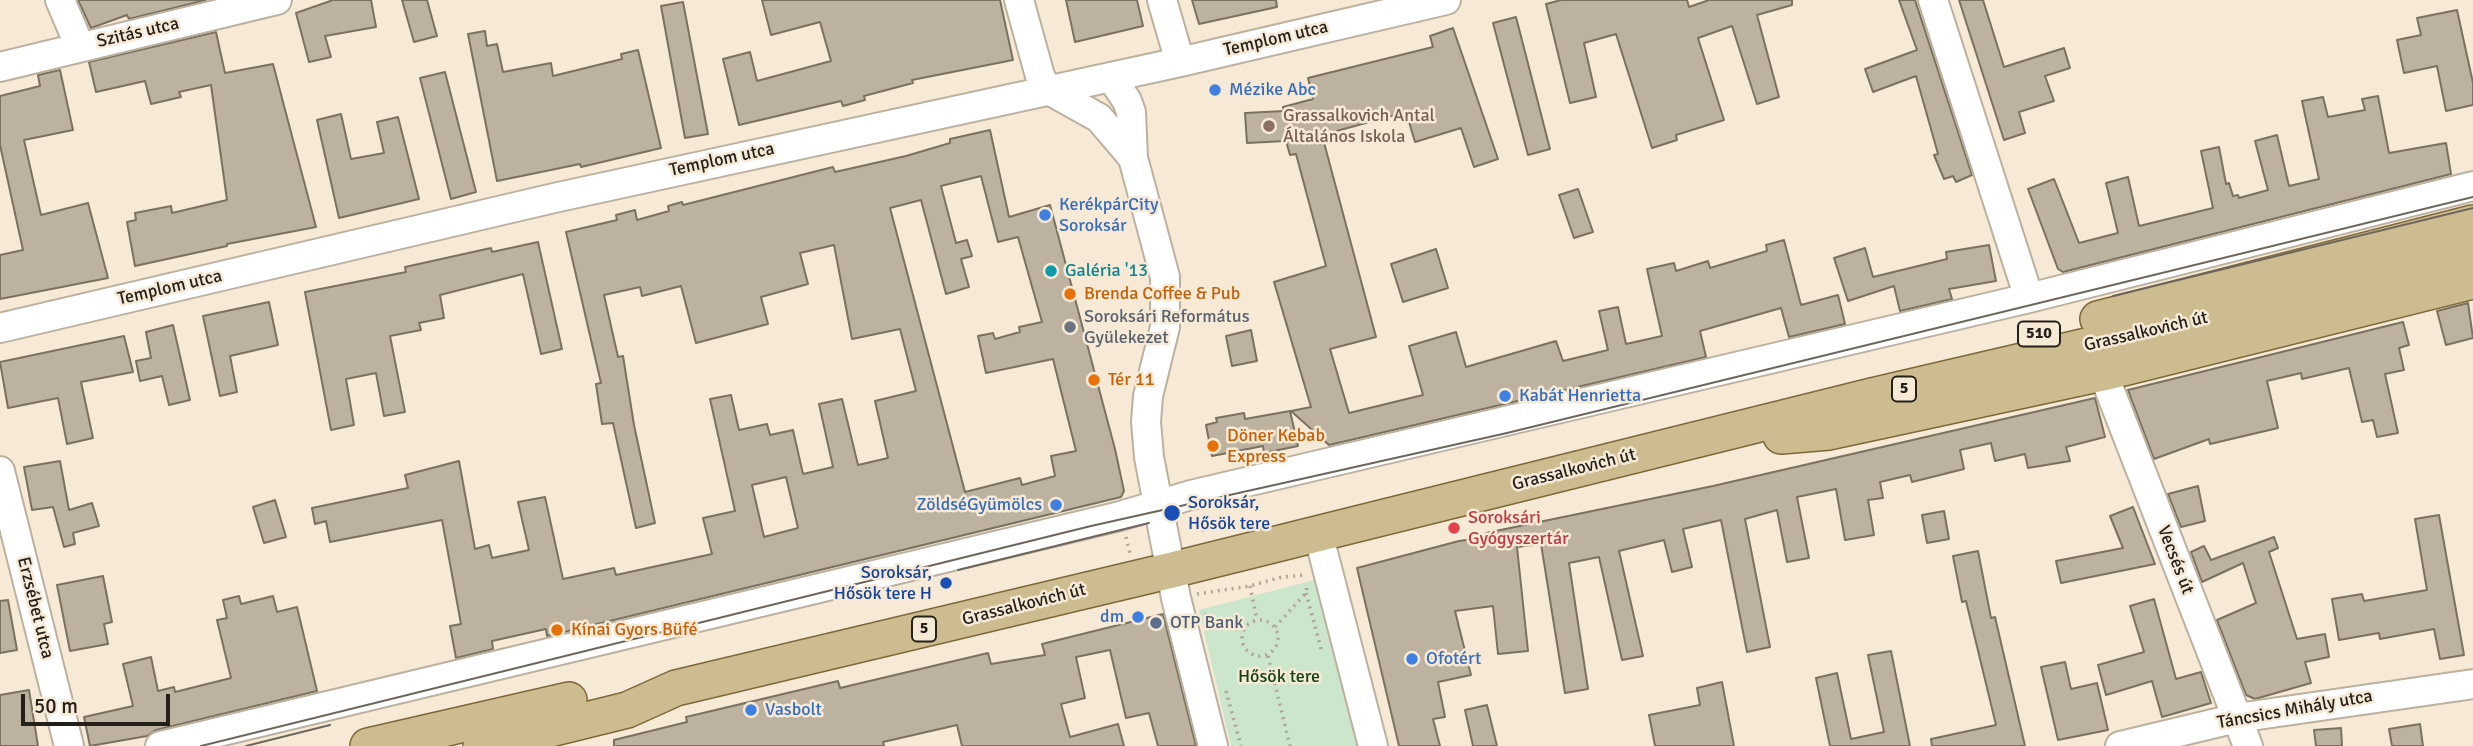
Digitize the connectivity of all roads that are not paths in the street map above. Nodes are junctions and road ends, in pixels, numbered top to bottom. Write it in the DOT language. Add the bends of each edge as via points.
graph roads {
  1 [pos="60,0"];
  2 [pos="277,0"];
  3 [pos="1019,0"];
  4 [pos="1162,0"];
  5 [pos="1446,0"];
  6 [pos="1933,0"];
  7 [pos="80,47"];
  8 [pos="1180,62"];
  9 [pos="0,67"];
  10 [pos="1111,77"];
  11 [pos="1047,89"];
  12 [pos="1133,158"];
  13 [pos="2473,186"];
  14 [pos="2473,223"];
  15 [pos="2473,256"];
  16 [pos="2473,281"];
  17 [pos="2029,298"];
  18 [pos="0,328"];
  19 [pos="2107,357"];
  20 [pos="1697,440"];
  21 [pos="0,471"];
  22 [pos="1158,505"];
  23 [pos="1318,533"];
  24 [pos="1177,588"];
  25 [pos="2473,684"];
  26 [pos="676,688"];
  27 [pos="2237,718"];
  28 [pos="69,746"];
  29 [pos="160,746"];
  30 [pos="368,746"];
  31 [pos="481,746"];
  32 [pos="1213,746"];
  33 [pos="1373,746"];
  34 [pos="2120,746"];
  35 [pos="2248,746"];
  1 -- 7 [label="street"];
  2 -- 7 [label="street, Szitás utca"];
  3 -- 11 [label="street"];
  4 -- 8 [label="street"];
  5 -- 8 [label="street, Templom utca"];
  6 -- 17 [label="street"];
  7 -- 9 [label="street, Szitás utca"];
  8 -- 10 [label="street, Templom utca"];
  10 -- 11 [label="street, Templom utca"];
  10 -- 12 [label="street" via="1131,112"];
  11 -- 12 [label="street" via="1099,118"];
  11 -- 18 [label="street, Templom utca"];
  12 -- 22 [label="street" via="1166,277 1165,327 1146,422"];
  13 -- 17 [label="street"];
  14 -- 20 [label="main road, 510" via="1817,390"];
  15 -- 19 [label="main road, Grassalkovich út / 5"];
  16 -- 19 [label="main road"];
  17 -- 22 [label="street"];
  19 -- 20 [label="main road, Grassalkovich út / 5"];
  19 -- 27 [label="street, Vecsés út"];
  20 -- 23 [label="main road, Grassalkovich út / 5"];
  21 -- 28 [label="street, Erzsébet utca"];
  22 -- 24 [label="street"];
  22 -- 29 [label="street"];
  23 -- 24 [label="main road, Grassalkovich út / 5"];
  23 -- 33 [label="street"];
  24 -- 26 [label="main road, Grassalkovich út / 5"];
  24 -- 32 [label="street"];
  25 -- 27 [label="street, Táncsics Mihály utca"];
  26 -- 30 [label="main road, Grassalkovich út / 5" via="619,688"];
  26 -- 31 [label="main road, Grassalkovich út / 5" via="627,710"];
  27 -- 34 [label="street, Táncsics Mihály utca"];
  27 -- 35 [label="street, Vecsés út"];
}
